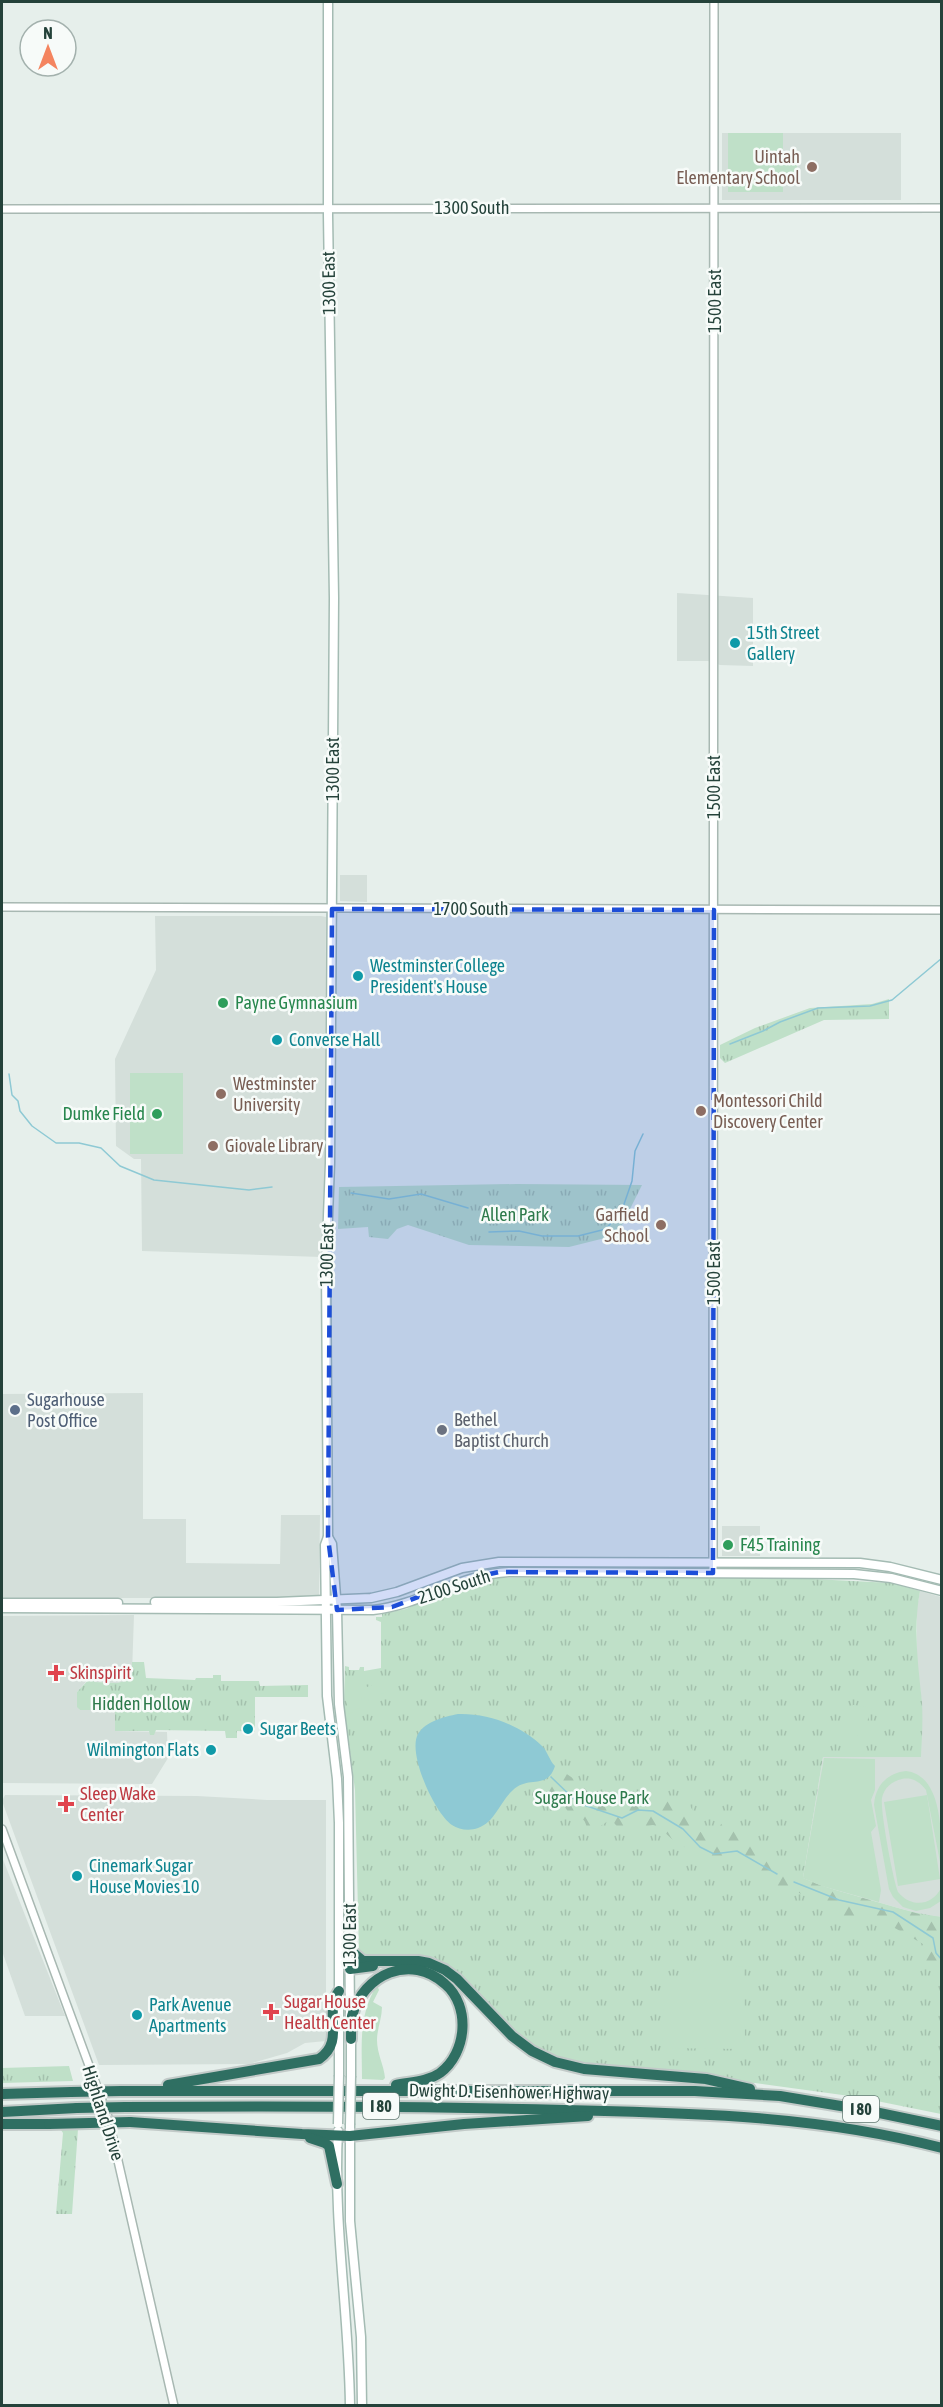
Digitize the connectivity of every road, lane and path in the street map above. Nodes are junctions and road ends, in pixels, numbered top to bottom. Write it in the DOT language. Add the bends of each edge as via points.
graph roads {
  1 [pos="328,2"];
  2 [pos="714,2"];
  3 [pos="328,208"];
  4 [pos="715,208"];
  5 [pos="942,208"];
  6 [pos="2,209"];
  7 [pos="2,907"];
  8 [pos="332,909"];
  9 [pos="714,910"];
  10 [pos="942,910"];
  11 [pos="328,1537"];
  12 [pos="713,1563"];
  13 [pos="713,1573"];
  14 [pos="942,1580"];
  15 [pos="942,1591"];
  16 [pos="326,1599"];
  17 [pos="336,1599"];
  18 [pos="234,1602"];
  19 [pos="107,1603"];
  20 [pos="2,1606"];
  21 [pos="83,1609"];
  22 [pos="182,1609"];
  23 [pos="327,1610"];
  24 [pos="337,1610"];
  25 [pos="2,1829"];
  26 [pos="350,1950"];
  27 [pos="406,1961"];
  28 [pos="350,1969"];
  29 [pos="339,1991"];
  30 [pos="351,2039"];
  31 [pos="366,2089"];
  32 [pos="134,2091"];
  33 [pos="2,2094"];
  34 [pos="780,2096"];
  35 [pos="636,2111"];
  36 [pos="2,2112"];
  37 [pos="2,2124"];
  38 [pos="942,2126"];
  39 [pos="338,2130"];
  40 [pos="350,2130"];
  41 [pos="302,2134"];
  42 [pos="942,2148"];
  43 [pos="338,2184"];
  44 [pos="351,2402"];
  45 [pos="174,2406"];
  46 [pos="362,2406"];
  1 -- 3 [label="main road, 1300 East"];
  2 -- 4 [label="street, 1500 East"];
  3 -- 4 [label="street, 1300 South"];
  3 -- 6 [label="street, 1300 South"];
  3 -- 8 [label="main road, 1300 East" via="334,588"];
  4 -- 5 [label="street, 1300 South"];
  4 -- 9 [label="street, 1500 East"];
  7 -- 8 [label="street, 1700 South"];
  8 -- 9 [label="street, 1700 South"];
  8 -- 11 [label="main road, 1300 East" via="326,1269"];
  9 -- 10 [label="street, 1700 South"];
  9 -- 12 [label="street, 1500 East"];
  11 -- 16 [label="main road, 1300 East"];
  11 -- 17 [label="main road, 1300 East" via="332,1544"];
  12 -- 13 [label="street, 1500 East"];
  12 -- 14 [label="main road, 2100 South" via="870,1564"];
  12 -- 17 [label="main road, 2100 South" via="489,1562 457,1569 388,1595"];
  13 -- 15 [label="main road, 2100 South" via="863,1574"];
  13 -- 24 [label="main road, 2100 South" via="499,1572 463,1580 392,1607"];
  16 -- 17 [label="main road, 2100 South"];
  16 -- 18 [label="main road, 2100 South"];
  16 -- 23 [label="main road, 1300 East"];
  17 -- 24 [label="main road, 1300 East"];
  18 -- 19 [label="main road, 2100 South"];
  18 -- 22 [label="main road"];
  19 -- 20 [label="main road, 2100 South"];
  19 -- 21 [label="main road"];
  20 -- 21 [label="main road, 2100 South"];
  21 -- 22 [label="main road, 2100 South"];
  22 -- 23 [label="main road, 2100 South"];
  23 -- 24 [label="main road, 2100 South"];
  23 -- 29 [label="main road, 1300 East" via="327,1696 338,1811"];
  24 -- 26 [label="main road, 1300 East" via="339,1704 348,1779"];
  25 -- 45 [label="street, Highland Drive" via="108,2117"];
  26 -- 27 [label="highway" via="363,1961"];
  26 -- 28 [label="main road, 1300 East"];
  27 -- 28 [label="highway"];
  27 -- 34 [label="highway" via="429,1963 445,1970 512,2036 555,2062 584,2069 706,2079"];
  28 -- 30 [label="main road, 1300 East"];
  29 -- 32 [label="highway" via="334,1999 331,2048 319,2059"];
  29 -- 39 [label="main road, 1300 East, bridge"];
  30 -- 31 [label="highway" via="352,2016 366,1989 393,1970 412,1969 435,1976 458,2001 463,2035 451,2061 439,2073 424,2080"];
  30 -- 40 [label="main road, 1300 East, bridge"];
  31 -- 32 [label="highway, Dwight D. Eisenhower Highway / I 80"];
  31 -- 34 [label="highway, Dwight D. Eisenhower Highway / I 80" via="624,2090"];
  32 -- 33 [label="highway, Dwight D. Eisenhower Highway / I 80, bridge"];
  34 -- 38 [label="highway, Dwight D. Eisenhower Highway / I 80"];
  35 -- 36 [label="highway, Dwight D. Eisenhower Highway / I 80, bridge" via="405,2106 125,2107"];
  35 -- 40 [label="highway"];
  35 -- 42 [label="highway, Dwight D. Eisenhower Highway / I 80" via="757,2116 844,2127"];
  37 -- 41 [label="highway, bridge" via="130,2122"];
  39 -- 40 [label="highway"];
  39 -- 41 [label="highway"];
  39 -- 43 [label="main road, 1300 East"];
  40 -- 46 [label="main road, 1300 East" via="350,2226 361,2337"];
  41 -- 43 [label="highway" via="328,2146"];
  43 -- 44 [label="main road, 1300 East" via="338,2242 349,2338"];
}
